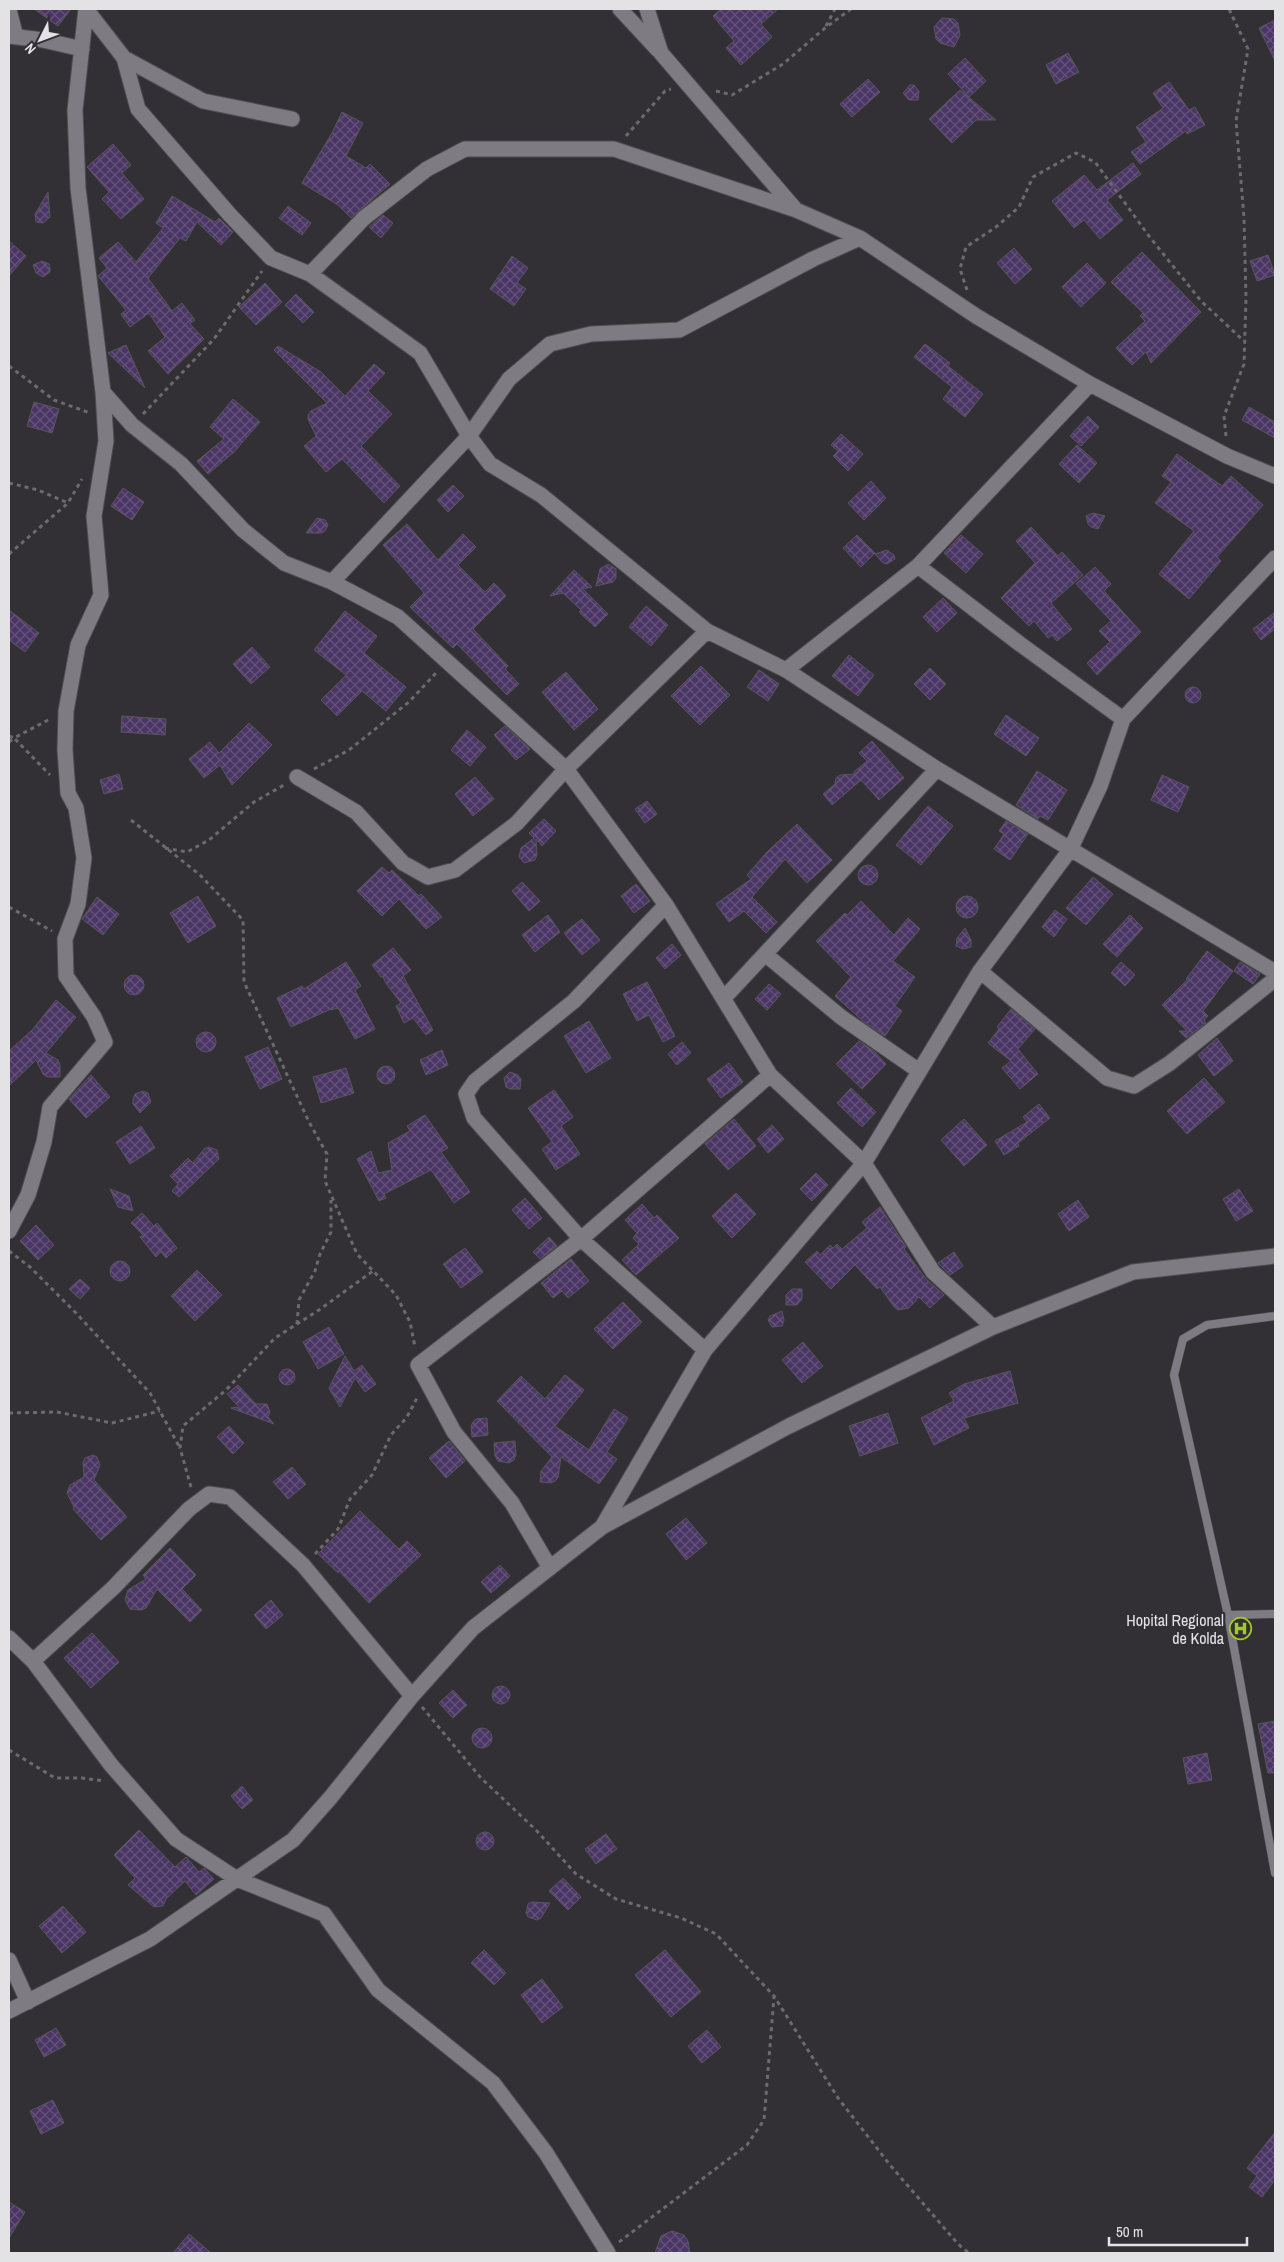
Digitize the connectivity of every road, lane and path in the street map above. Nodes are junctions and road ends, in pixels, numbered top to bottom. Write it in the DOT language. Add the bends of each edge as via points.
graph roads {
  1 [pos="86,9"];
  2 [pos="620,9"];
  3 [pos="647,9"];
  4 [pos="835,9"];
  5 [pos="851,9"];
  6 [pos="1229,9"];
  7 [pos="9,10"];
  8 [pos="825,28"];
  9 [pos="12,37"];
  10 [pos="82,49"];
  11 [pos="660,53"];
  12 [pos="124,58"];
  13 [pos="689,84"];
  14 [pos="292,119"];
  15 [pos="614,150"];
  16 [pos="796,210"];
  17 [pos="860,238"];
  18 [pos="271,258"];
  19 [pos="310,274"];
  20 [pos="976,316"];
  21 [pos="1244,342"];
  22 [pos="9,366"];
  23 [pos="1090,384"];
  24 [pos="102,392"];
  25 [pos="104,418"];
  26 [pos="132,425"];
  27 [pos="469,436"];
  28 [pos="1227,456"];
  29 [pos="87,472"];
  30 [pos="1275,476"];
  31 [pos="9,483"];
  32 [pos="68,502"];
  33 [pos="9,554"];
  34 [pos="1275,558"];
  35 [pos="918,566"];
  36 [pos="332,582"];
  37 [pos="708,631"];
  38 [pos="786,670"];
  39 [pos="66,711"];
  40 [pos="1123,719"];
  41 [pos="9,736"];
  42 [pos="14,738"];
  43 [pos="9,742"];
  44 [pos="566,769"];
  45 [pos="938,769"];
  46 [pos="297,778"];
  47 [pos="68,793"];
  48 [pos="130,820"];
  49 [pos="1070,850"];
  50 [pos="666,905"];
  51 [pos="9,907"];
  52 [pos="65,939"];
  53 [pos="765,954"];
  54 [pos="980,971"];
  55 [pos="1275,972"];
  56 [pos="1275,979"];
  57 [pos="724,998"];
  58 [pos="919,1071"];
  59 [pos="770,1075"];
  60 [pos="864,1163"];
  61 [pos="331,1197"];
  62 [pos="9,1231"];
  63 [pos="581,1239"];
  64 [pos="9,1251"];
  65 [pos="1275,1256"];
  66 [pos="372,1270"];
  67 [pos="1275,1316"];
  68 [pos="297,1324"];
  69 [pos="993,1327"];
  70 [pos="705,1350"];
  71 [pos="418,1364"];
  72 [pos="426,1380"];
  73 [pos="160,1412"];
  74 [pos="9,1414"];
  75 [pos="180,1448"];
  76 [pos="189,1509"];
  77 [pos="602,1527"];
  78 [pos="304,1565"];
  79 [pos="550,1568"];
  80 [pos="1275,1614"];
  81 [pos="1228,1615"];
  82 [pos="9,1638"];
  83 [pos="32,1661"];
  84 [pos="412,1696"];
  85 [pos="9,1750"];
  86 [pos="129,1785"];
  87 [pos="1275,1873"];
  88 [pos="237,1879"];
  89 [pos="9,1960"];
  90 [pos="774,1996"];
  91 [pos="28,2002"];
  92 [pos="9,2011"];
  93 [pos="607,2252"];
  94 [pos="969,2253"];
  1 -- 10 [label="street"];
  1 -- 12 [label="street"];
  2 -- 11 [label="street"];
  3 -- 11 [label="street"];
  4 -- 8 [label="path"];
  5 -- 8 [label="path"];
  6 -- 21 [label="path" via="1248,49 1236,121 1244,218"];
  7 -- 9 [label="street"];
  8 -- 13 [label="path" via="783,64 732,96"];
  9 -- 10 [label="street"];
  10 -- 24 [label="street" via="75,110 78,188"];
  11 -- 13 [label="street"];
  12 -- 14 [label="street" via="203,100"];
  12 -- 18 [label="street" via="138,109"];
  13 -- 15 [label="path" via="665,91"];
  13 -- 16 [label="street"];
  15 -- 16 [label="street"];
  15 -- 19 [label="street" via="465,149 427,168 364,218"];
  16 -- 17 [label="street"];
  17 -- 20 [label="street"];
  17 -- 27 [label="street" via="678,330 591,334 550,344 509,379"];
  18 -- 19 [label="street"];
  18 -- 26 [label="path" via="214,339"];
  19 -- 27 [label="street" via="420,354"];
  20 -- 21 [label="path" via="960,269 966,247 1019,207 1033,177 1076,153 1095,162 1201,301"];
  20 -- 23 [label="street"];
  21 -- 28 [label="path" via="1244,364 1224,416"];
  22 -- 25 [label="path" via="54,400"];
  23 -- 28 [label="street"];
  23 -- 35 [label="street"];
  24 -- 25 [label="street"];
  24 -- 26 [label="street"];
  25 -- 39 [label="street" via="106,441 94,516 101,595 78,645"];
  26 -- 36 [label="street" via="181,464 243,530 277,558"];
  27 -- 36 [label="street"];
  27 -- 37 [label="street" via="490,464 541,495"];
  28 -- 30 [label="street"];
  29 -- 32 [label="path"];
  31 -- 32 [label="path"];
  32 -- 33 [label="path"];
  34 -- 40 [label="street"];
  35 -- 38 [label="street"];
  35 -- 40 [label="street"];
  36 -- 44 [label="street" via="398,618"];
  37 -- 38 [label="street"];
  37 -- 44 [label="street"];
  38 -- 45 [label="street"];
  39 -- 42 [label="path"];
  39 -- 47 [label="street"];
  40 -- 49 [label="street" via="1100,786"];
  41 -- 42 [label="path"];
  42 -- 43 [label="path"];
  42 -- 47 [label="path"];
  44 -- 46 [label="street" via="517,823 455,870 428,877 403,863 356,812"];
  44 -- 50 [label="street"];
  45 -- 49 [label="street"];
  45 -- 53 [label="street"];
  47 -- 52 [label="street" via="76,808 84,858 78,904"];
  48 -- 61 [label="path" via="200,875 243,920 244,982 327,1154 325,1181"];
  49 -- 54 [label="street"];
  49 -- 55 [label="street"];
  50 -- 57 [label="street"];
  50 -- 63 [label="street" via="574,1001 475,1081 466,1094 474,1118"];
  51 -- 52 [label="path"];
  52 -- 62 [label="street" via="66,976 94,1017 106,1042 50,1107 44,1142 28,1195"];
  53 -- 57 [label="street"];
  53 -- 58 [label="street" via="841,1017"];
  54 -- 56 [label="street" via="1107,1078 1134,1086 1170,1063"];
  54 -- 58 [label="street"];
  57 -- 59 [label="street"];
  58 -- 60 [label="street"];
  59 -- 60 [label="street"];
  59 -- 63 [label="street"];
  60 -- 69 [label="street" via="933,1272"];
  60 -- 70 [label="street"];
  61 -- 66 [label="path" via="357,1254"];
  61 -- 68 [label="path" via="331,1232 299,1300"];
  63 -- 70 [label="street"];
  63 -- 71 [label="street"];
  64 -- 73 [label="path" via="30,1267 76,1314 150,1393"];
  65 -- 69 [label="street" via="1133,1272"];
  66 -- 68 [label="path"];
  66 -- 71 [label="path" via="396,1295 410,1322"];
  67 -- 81 [label="lane" via="1208,1325 1183,1339 1174,1375"];
  68 -- 75 [label="path" via="275,1338 226,1390 183,1426"];
  69 -- 77 [label="street" via="789,1426"];
  70 -- 77 [label="street"];
  71 -- 72 [label="street"];
  72 -- 78 [label="path" via="407,1416 391,1435 372,1475 350,1499 338,1529"];
  72 -- 79 [label="street" via="454,1432 512,1503"];
  73 -- 74 [label="path" via="112,1423 57,1412"];
  73 -- 75 [label="path"];
  75 -- 76 [label="path" via="191,1484"];
  76 -- 78 [label="street" via="209,1494 230,1497"];
  76 -- 83 [label="street" via="114,1588"];
  77 -- 79 [label="street"];
  78 -- 84 [label="street"];
  79 -- 84 [label="street" via="473,1628"];
  80 -- 81 [label="lane"];
  81 -- 87 [label="lane"];
  82 -- 83 [label="street"];
  83 -- 86 [label="street"];
  84 -- 88 [label="street" via="293,1840"];
  84 -- 90 [label="path" via="481,1778 536,1830 576,1874 616,1899 681,1918 716,1934"];
  85 -- 86 [label="path" via="55,1778 82,1778"];
  86 -- 88 [label="street" via="176,1839"];
  88 -- 91 [label="street" via="150,1939"];
  88 -- 93 [label="street" via="324,1914 378,1990 493,2083 546,2153"];
  89 -- 91 [label="street"];
  90 -- 93 [label="path" via="764,2120 746,2145"];
  90 -- 94 [label="path" via="838,2098 902,2179"];
  91 -- 92 [label="street"];
}
